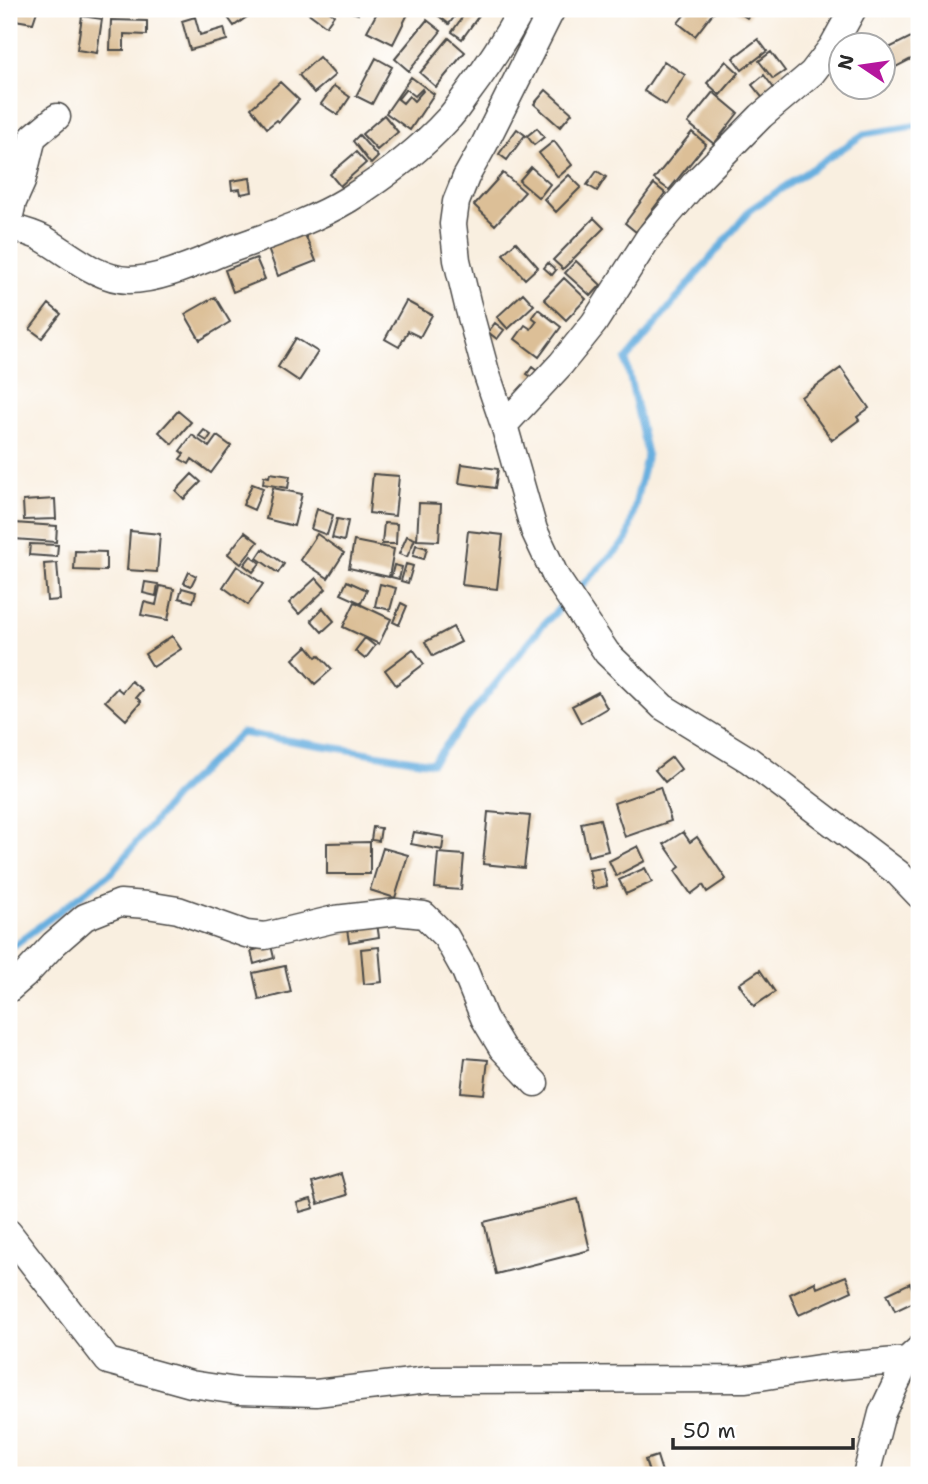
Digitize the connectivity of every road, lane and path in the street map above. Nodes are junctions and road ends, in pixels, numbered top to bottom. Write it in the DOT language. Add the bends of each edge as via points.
graph roads {
  1 [pos="522,9"];
  2 [pos="552,9"];
  3 [pos="853,9"];
  4 [pos="57,117"];
  5 [pos="9,220"];
  6 [pos="9,228"];
  7 [pos="504,425"];
  8 [pos="919,895"];
  9 [pos="9,989"];
  10 [pos="535,1083"];
  11 [pos="9,1233"];
  12 [pos="913,1355"];
  13 [pos="866,1475"];
  1 -- 6 [label="street" via="449,119 388,172 347,200 295,226 183,267 129,280 86,266 43,238"];
  2 -- 7 [label="street" via="466,177 453,224 462,283"];
  3 -- 7 [label="street" via="811,73 761,116 649,237 594,323"];
  4 -- 5 [label="street" via="33,137"];
  7 -- 8 [label="street" via="534,530 556,578 607,653 663,707 749,760"];
  9 -- 10 [label="street" via="85,917 120,903 178,910 246,934 265,936 335,919 396,912 424,915 446,937 502,1048"];
  11 -- 12 [label="street" via="108,1361 191,1384 237,1391 316,1393 428,1380 746,1378"];
  12 -- 13 [label="street" via="882,1413"];
}
